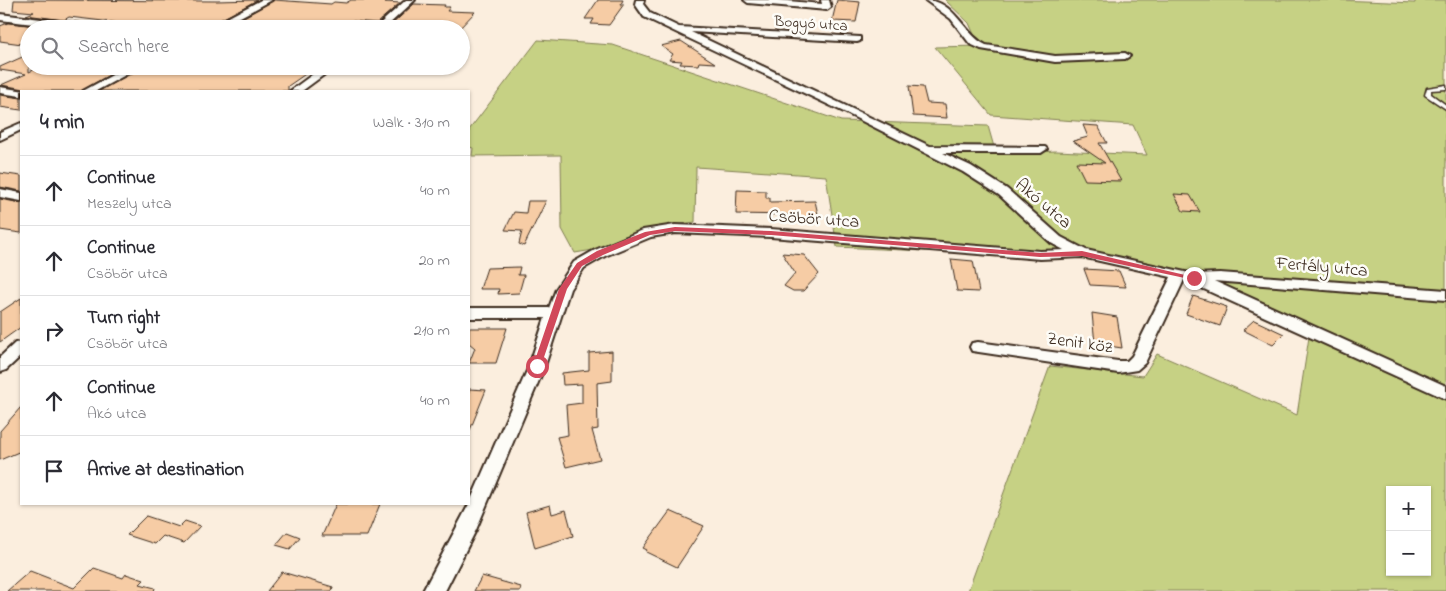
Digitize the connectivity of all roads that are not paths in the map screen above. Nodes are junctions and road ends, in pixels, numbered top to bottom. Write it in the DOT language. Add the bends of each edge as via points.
graph roads {
  1 [pos="268,0"];
  2 [pos="411,0"];
  3 [pos="640,0"];
  4 [pos="748,0"];
  5 [pos="930,0"];
  6 [pos="826,4"];
  7 [pos="0,17"];
  8 [pos="25,20"];
  9 [pos="228,20"];
  10 [pos="388,20"];
  11 [pos="673,28"];
  12 [pos="857,39"];
  13 [pos="1126,56"];
  14 [pos="119,75"];
  15 [pos="318,75"];
  16 [pos="1446,87"];
  17 [pos="0,90"];
  18 [pos="90,90"];
  19 [pos="296,90"];
  20 [pos="20,93"];
  21 [pos="1446,107"];
  22 [pos="20,127"];
  23 [pos="0,137"];
  24 [pos="928,149"];
  25 [pos="1041,149"];
  26 [pos="0,193"];
  27 [pos="20,197"];
  28 [pos="1082,253"];
  29 [pos="1187,276"];
  30 [pos="1446,296"];
  31 [pos="470,313"];
  32 [pos="554,313"];
  33 [pos="978,347"];
  34 [pos="20,348"];
  35 [pos="0,366"];
  36 [pos="1446,393"];
  37 [pos="434,591"];
  1 -- 9 [label="street"];
  2 -- 10 [label="street"];
  3 -- 11 [label="street, Akó utca" via="639,4 647,15"];
  4 -- 6 [label="street"];
  5 -- 13 [label="street" via="954,17 973,42 984,47 1055,59"];
  7 -- 8 [label="street"];
  11 -- 12 [label="street, Bogyó utca"];
  11 -- 24 [label="street, Akó utca"];
  14 -- 18 [label="street"];
  15 -- 19 [label="street"];
  16 -- 21 [label="lane" via="1429,89 1428,95"];
  17 -- 20 [label="street"];
  22 -- 23 [label="street"];
  24 -- 25 [label="street"];
  24 -- 28 [label="street, Akó utca" via="1003,192 1056,240"];
  26 -- 27 [label="street"];
  28 -- 29 [label="street, Akó utca"];
  28 -- 32 [label="street, Csöbör utca" via="1040,255 771,233 675,229 648,233 579,265 563,289"];
  29 -- 30 [label="street, Fertály utca"];
  29 -- 33 [label="street, Zenit köz" via="1139,359 1131,366 1118,368"];
  29 -- 36 [label="street, Akó utca"];
  31 -- 32 [label="street"];
  32 -- 37 [label="street, Csöbör utca" via="537,366 466,530"];
  34 -- 35 [label="street"];
}
